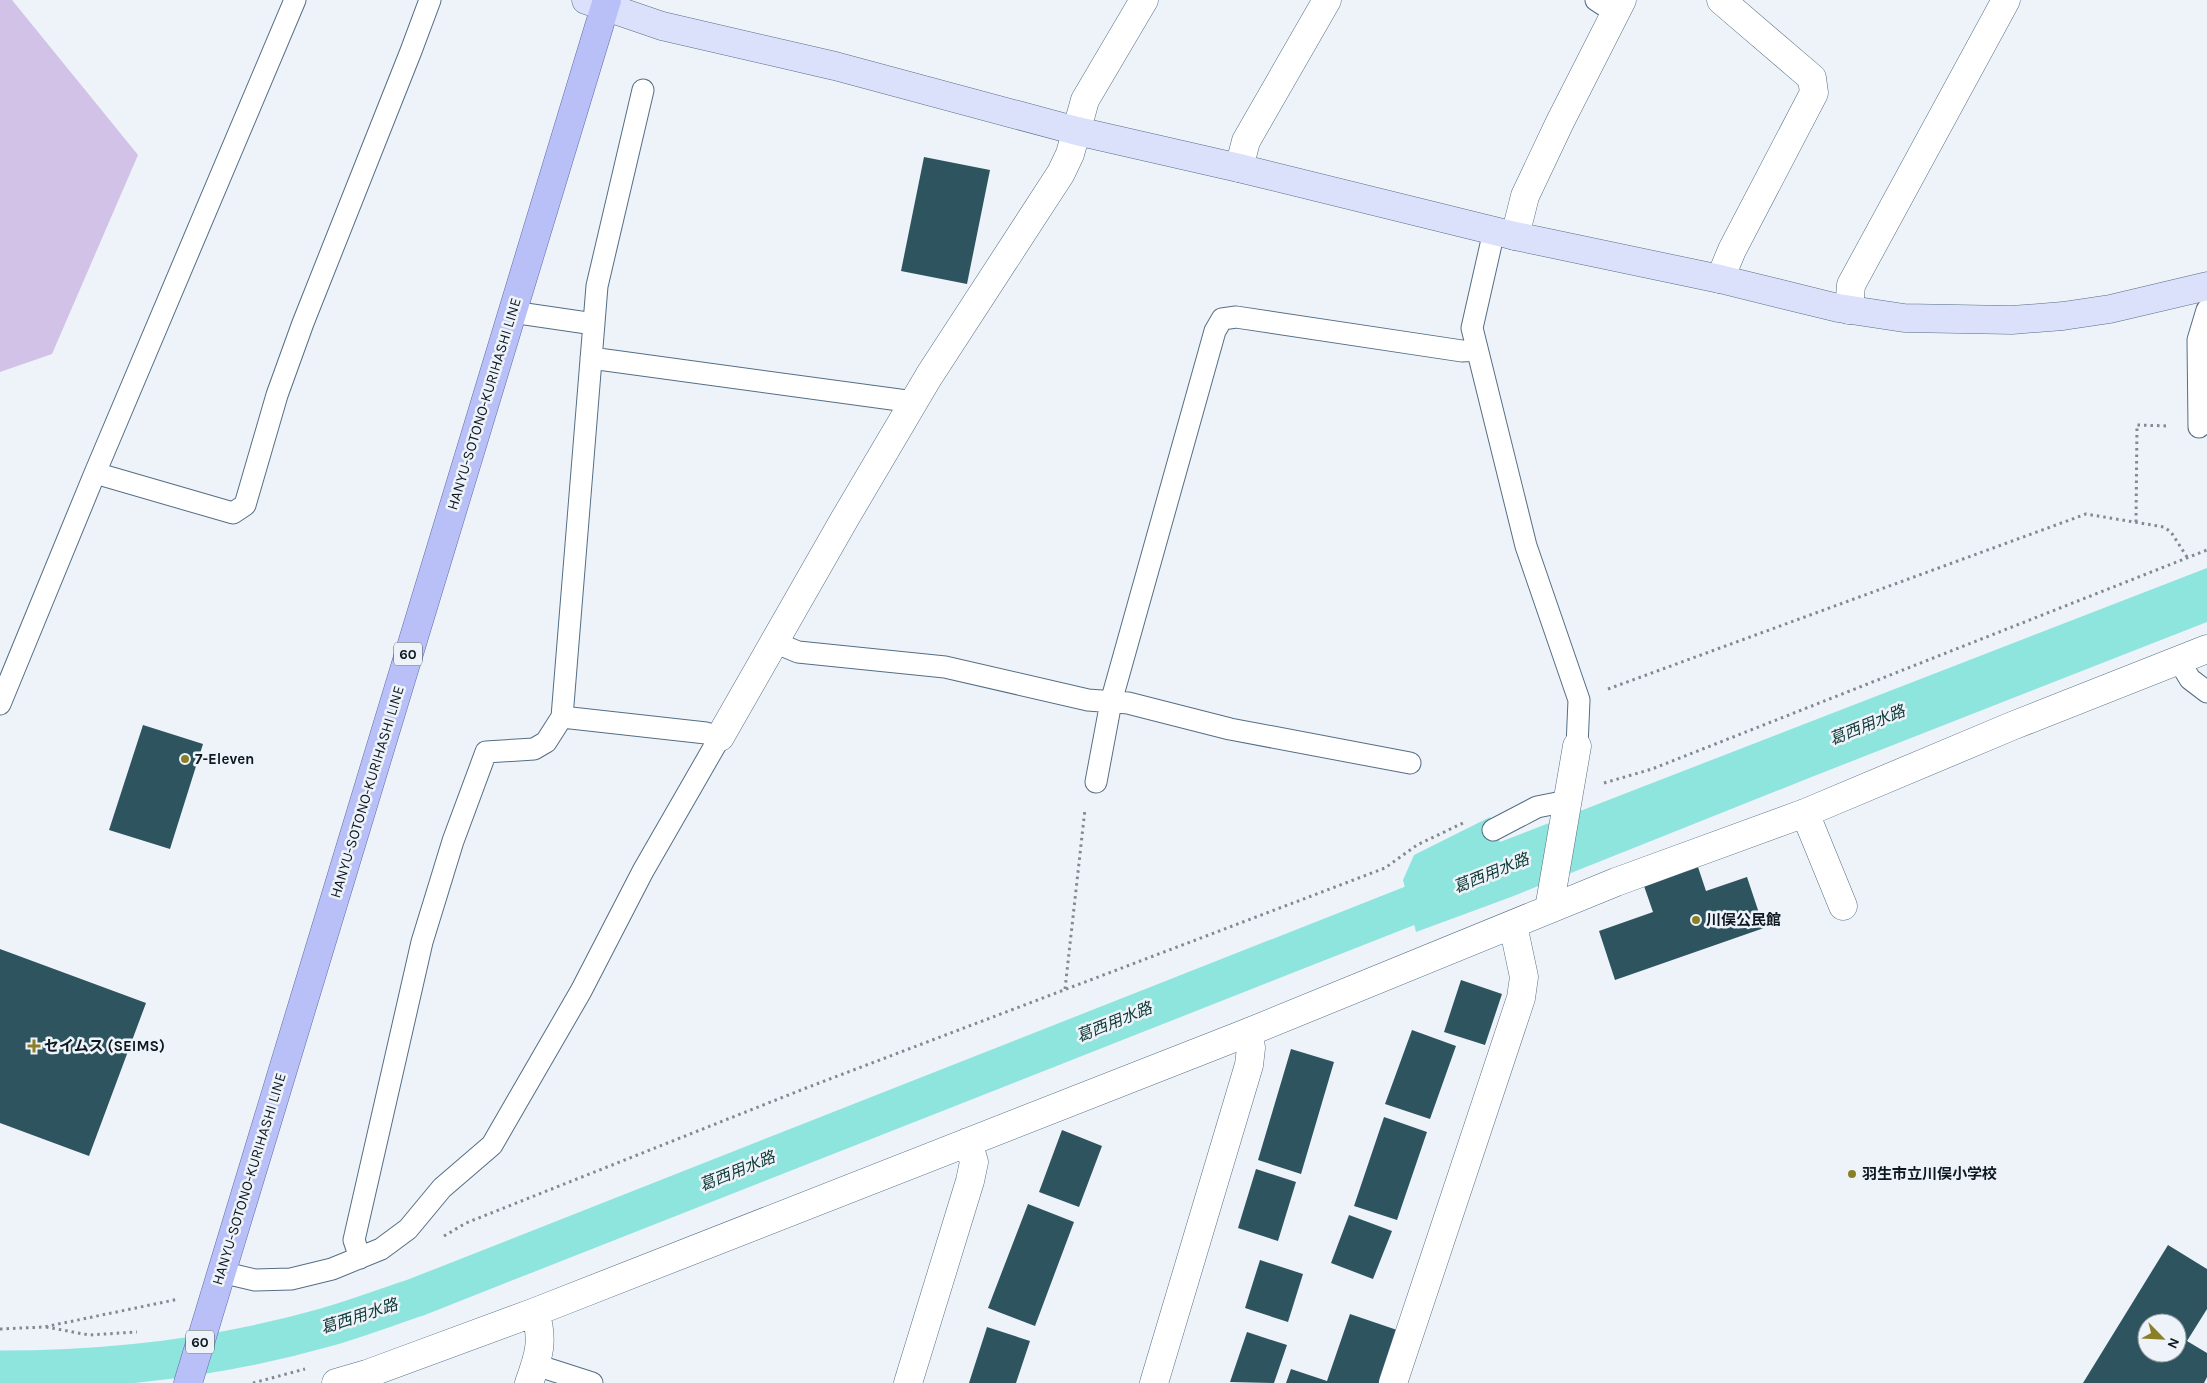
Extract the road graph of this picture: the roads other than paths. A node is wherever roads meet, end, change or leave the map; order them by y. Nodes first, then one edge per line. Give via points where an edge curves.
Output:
1 (295, 0) edge
2 (430, 0) edge
3 (1144, 0) edge
4 (1327, 0) edge
5 (1721, 0) edge
6 (2006, 0) edge
7 (599, 2) edge
8 (1611, 4) edge
9 (643, 90) dead end
10 (1077, 131) junction
11 (1239, 168) junction
12 (1504, 233) junction
13 (1720, 278) junction
14 (2207, 286) edge
15 (1849, 310) junction
16 (2207, 310) edge
17 (512, 312) junction
18 (594, 324) junction
19 (1477, 350) junction
20 (591, 358) junction
21 (914, 402) junction
22 (2199, 427) road end
23 (95, 473) junction
24 (774, 642) junction
25 (2207, 650) edge
26 (2179, 661) junction
27 (2207, 692) edge
28 (1111, 702) junction
29 (0, 704) edge
30 (562, 717) junction
31 (720, 737) junction
32 (1577, 746) joint
33 (1410, 763) dead end
34 (1096, 782) road end
35 (1567, 803) junction
36 (1805, 813) junction
37 (1493, 830) dead end
38 (1843, 906) dead end
39 (1549, 909) junction
40 (1513, 925) junction
41 (1249, 1032) junction
42 (968, 1142) junction
43 (360, 1258) junction
44 (220, 1272) junction
45 (535, 1312) junction
46 (532, 1374) edge
47 (188, 1383) edge
48 (336, 1383) edge
49 (592, 1383) edge
50 (908, 1383) edge
51 (1154, 1383) edge
52 (1393, 1383) edge

1 - 23 lane
2 - 23 lane via 303,323 277,395 245,505 233,513
3 - 10 street via 1085,100
4 - 11 street via 1246,141
5 - 13 street via 1812,78 1814,93
6 - 15 street via 1852,285
7 - 10 street via 662,26 835,66
7 - 17 main road, HANYU-SOTONO-KURIHASHI LINE / 60
8 - 12 street via 1526,196
9 - 18 lane via 597,286
10 - 11 street
10 - 21 street via 1061,174
11 - 12 street
12 - 13 street
12 - 19 lane via 1472,328
13 - 15 street
14 - 15 street via 2110,308 2012,320 1904,318
16 - 22 lane via 2198,340
17 - 18 lane
17 - 44 main road, HANYU-SOTONO-KURIHASHI LINE / 60
18 - 20 lane
19 - 28 lane via 1462,351 1236,317 1222,319 1215,331
19 - 32 lane via 1526,546 1580,700
20 - 21 lane
20 - 30 lane
21 - 24 street
23 - 29 lane
24 - 28 lane via 798,652 944,667 1088,700
24 - 31 street
25 - 26 street
26 - 27 lane via 2190,679
26 - 36 street via 2012,726
28 - 33 lane via 1128,703 1230,729
28 - 34 lane
30 - 31 lane
30 - 43 lane via 546,742 534,749 486,752 452,841 422,942 354,1240
31 - 43 lane via 643,871 581,991 492,1145 442,1188 408,1229
32 - 35 street
35 - 37 lane via 1537,807
35 - 39 street
36 - 38 street
36 - 39 street
39 - 40 street
40 - 41 street
40 - 52 street via 1524,977 1521,998
41 - 42 street
41 - 51 street via 1249,1065
42 - 45 street
42 - 50 street via 974,1162 970,1181
43 - 44 lane via 332,1269 282,1280 255,1280
44 - 47 main road, HANYU-SOTONO-KURIHASHI LINE / 60
45 - 46 street via 540,1345
45 - 48 street
46 - 49 lane

